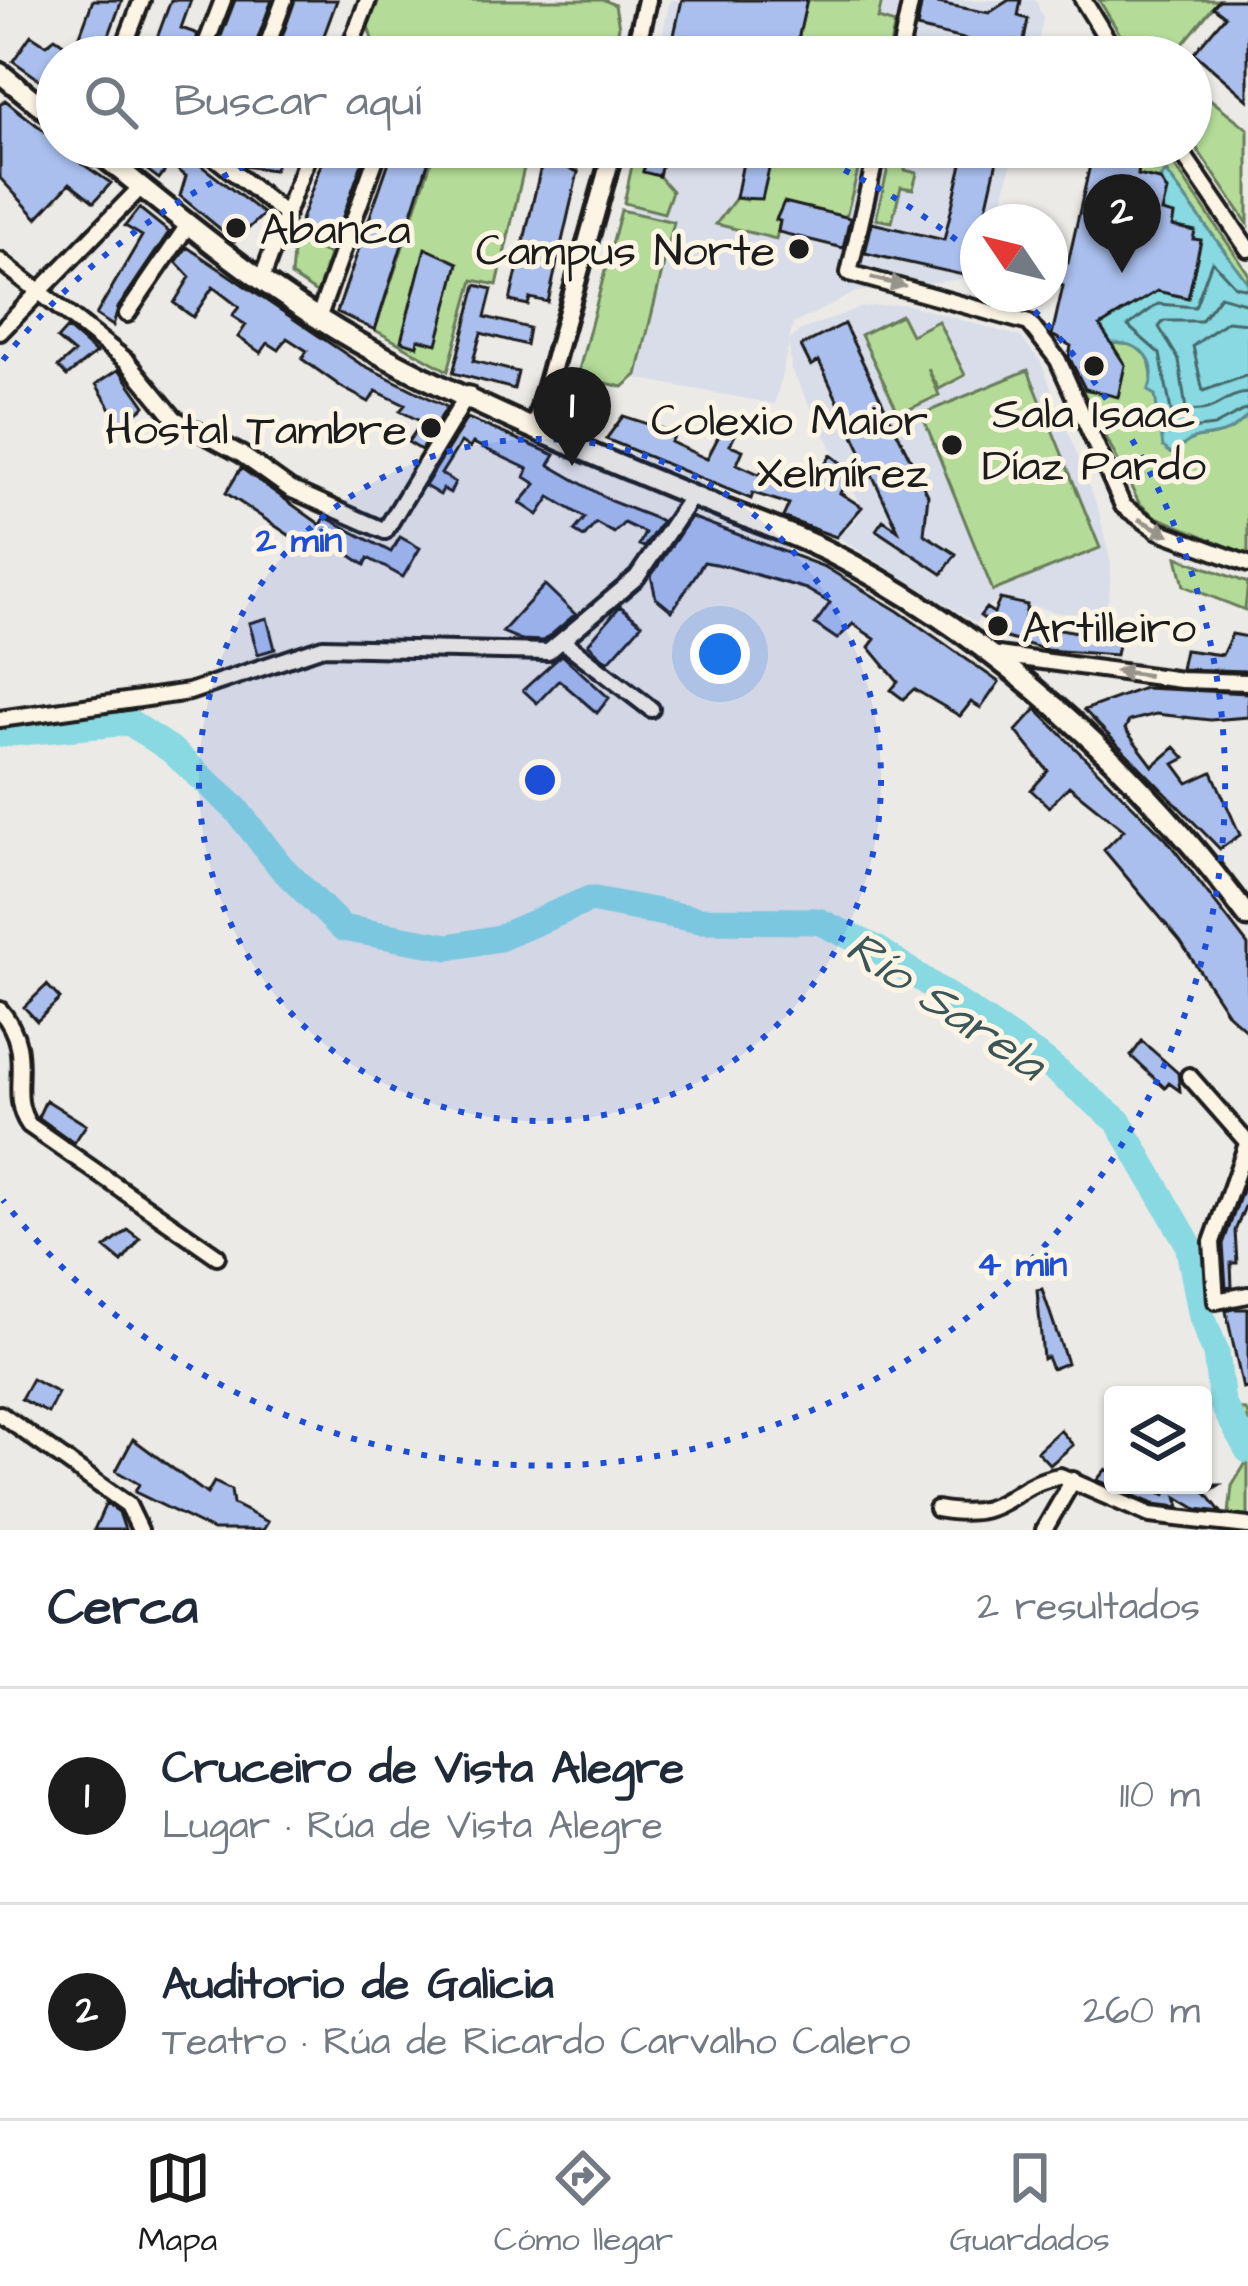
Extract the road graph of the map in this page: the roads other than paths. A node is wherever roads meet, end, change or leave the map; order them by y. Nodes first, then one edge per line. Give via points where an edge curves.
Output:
1 (142, 0) edge
2 (223, 0) edge
3 (284, 0) edge
4 (368, 0) edge
5 (647, 0) edge
6 (911, 0) edge
7 (1083, 0) edge
8 (128, 36) edge
9 (209, 36) edge
10 (271, 36) edge
11 (354, 36) edge
12 (639, 36) edge
13 (903, 36) edge
14 (1105, 36) edge
15 (0, 73) edge
16 (36, 102) edge
17 (118, 168) edge
18 (225, 168) edge
19 (303, 168) edge
20 (372, 168) edge
21 (608, 168) edge
22 (873, 168) edge
23 (1192, 168) edge
24 (141, 187) junction
25 (285, 214) junction
26 (188, 225) junction
27 (1248, 249) edge
28 (0, 261) edge
29 (261, 281) junction
30 (38, 294) junction
31 (128, 314) dead end
32 (318, 319) junction
33 (0, 332) edge
34 (468, 394) junction
35 (536, 425) junction
36 (692, 496) junction
37 (385, 531) junction
38 (401, 534) dead end
39 (1248, 565) edge
40 (564, 642) junction
41 (989, 654) junction
42 (1248, 682) edge
43 (651, 709) dead end
44 (0, 719) edge
45 (1248, 916) edge
46 (0, 1010) edge
47 (1189, 1076) dead end
48 (1247, 1141) edge
49 (217, 1256) dead end
50 (1248, 1295) edge
51 (0, 1414) edge
52 (1073, 1480) junction
53 (938, 1509) dead end
54 (1248, 1526) edge
55 (141, 1530) edge
56 (1044, 1530) edge

1 - 8 street
2 - 9 street
3 - 10 street
4 - 11 street
5 - 12 street
6 - 13 street
7 - 14 street
15 - 16 main road
17 - 24 main road
18 - 25 street
19 - 25 street
20 - 32 street
21 - 35 street
22 -> 39 street via 849,272 1029,323 1058,360 1123,506 1159,531
23 - 27 street
24 - 26 main road
24 - 30 street
25 - 29 street
26 - 29 main road
26 - 31 street
28 - 30 street
29 - 32 main road
30 - 33 street
30 - 37 street via 127,362 175,419 290,489
32 - 34 main road
34 - 35 main road
34 - 37 street
35 - 36 main road
36 - 40 street via 637,578
36 - 41 main road via 824,550
37 - 38 street
40 - 43 street
40 - 44 street via 534,654 323,646 189,692
42 -> 41 street
41 - 45 main road via 1180,830
46 - 49 street via 20,1043 21,1110 29,1125
47 - 48 street
48 - 50 street via 1212,1242 1216,1301
51 - 55 street via 128,1505
52 - 53 street via 1051,1478 973,1516
52 - 54 street via 1150,1515
52 - 56 street

